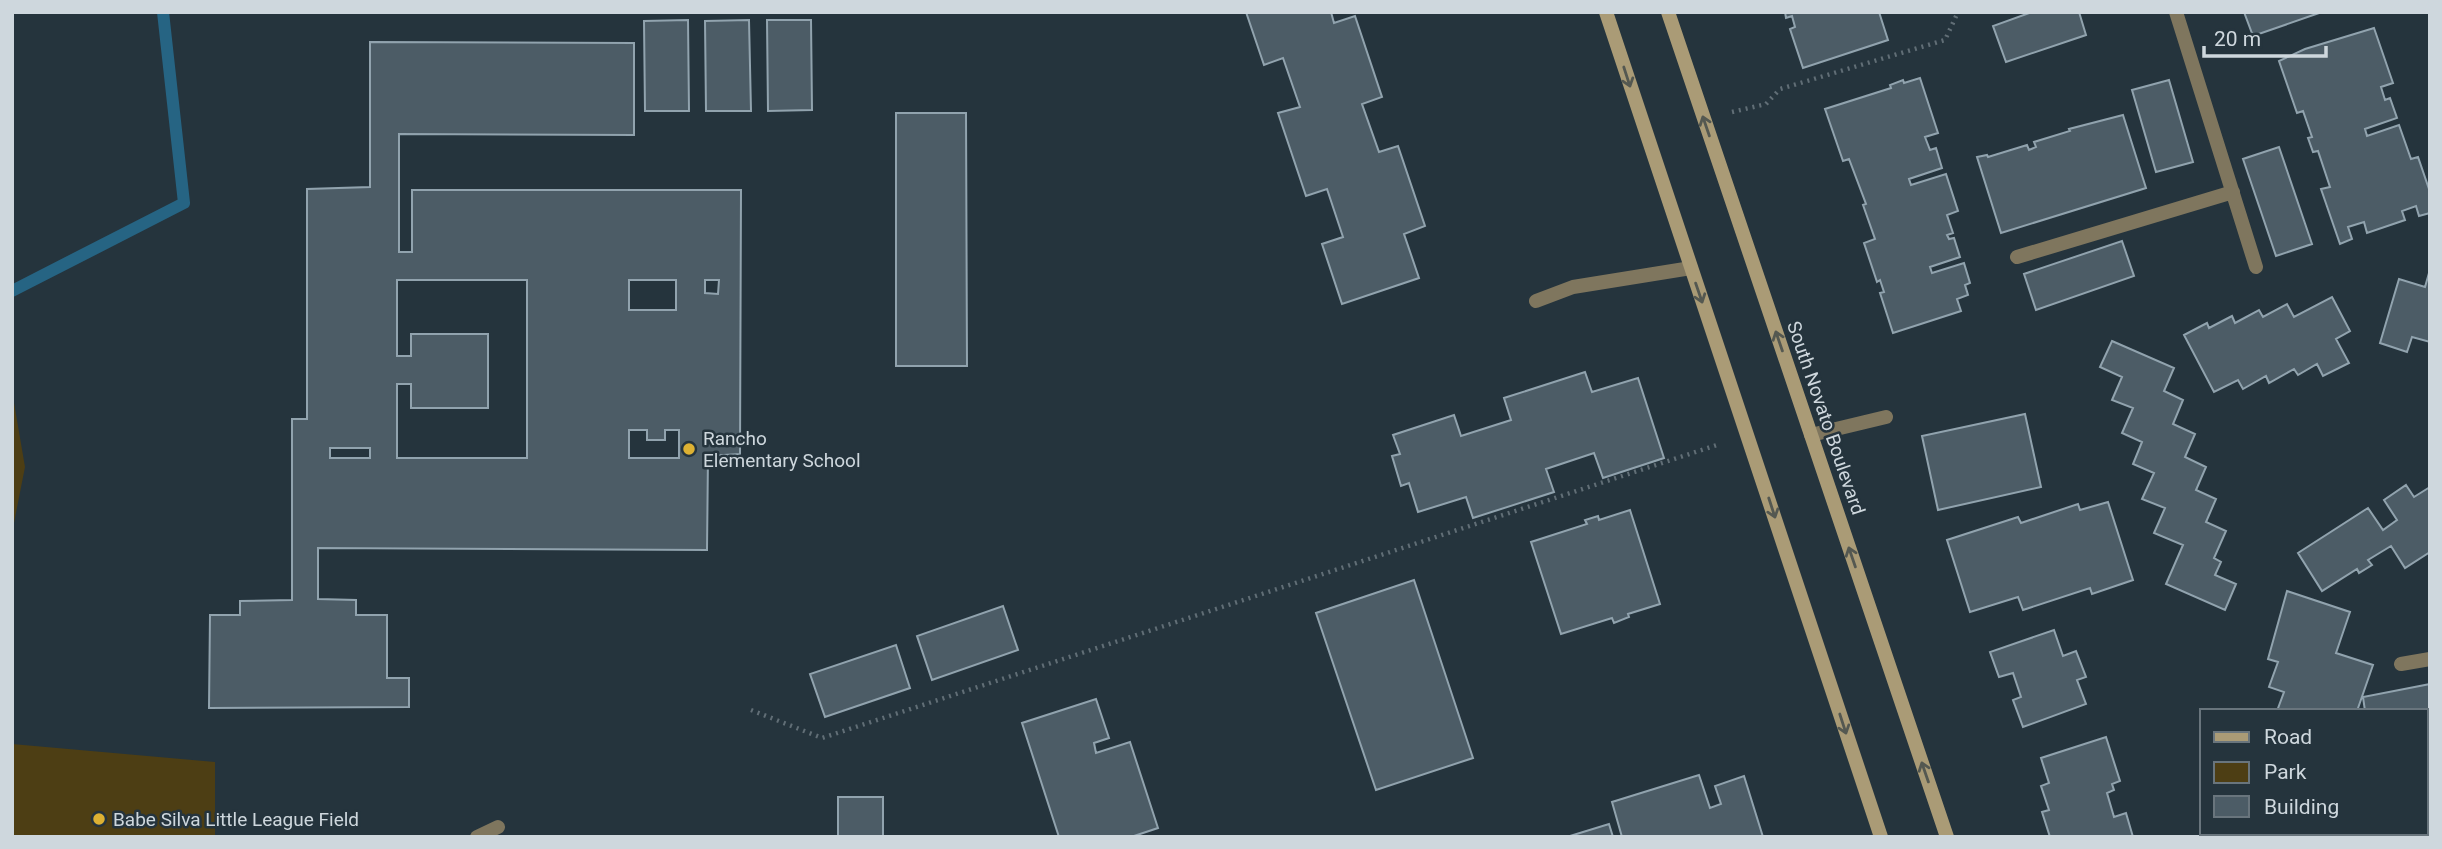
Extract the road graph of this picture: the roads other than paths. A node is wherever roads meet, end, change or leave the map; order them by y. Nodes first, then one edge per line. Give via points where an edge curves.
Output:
1 (1606, 12) edge
2 (1668, 12) edge
3 (2176, 12) edge
4 (2233, 192) junction
5 (2017, 257) dead end
6 (2256, 267) dead end
7 (1691, 268) junction
8 (1536, 301) dead end
9 (1886, 417) dead end
10 (1811, 435) junction
11 (2430, 659) edge
12 (2402, 664) dead end
13 (498, 827) dead end
14 (477, 837) edge
15 (1881, 837) edge
16 (1947, 837) edge

1 -> 7 main road
10 -> 2 main road, South Novato Boulevard
3 - 4 street
4 - 5 street
4 - 6 street
7 - 8 street via 1573,287
7 -> 15 main road
9 - 10 street
16 -> 10 main road, South Novato Boulevard
11 - 12 street
13 - 14 street

